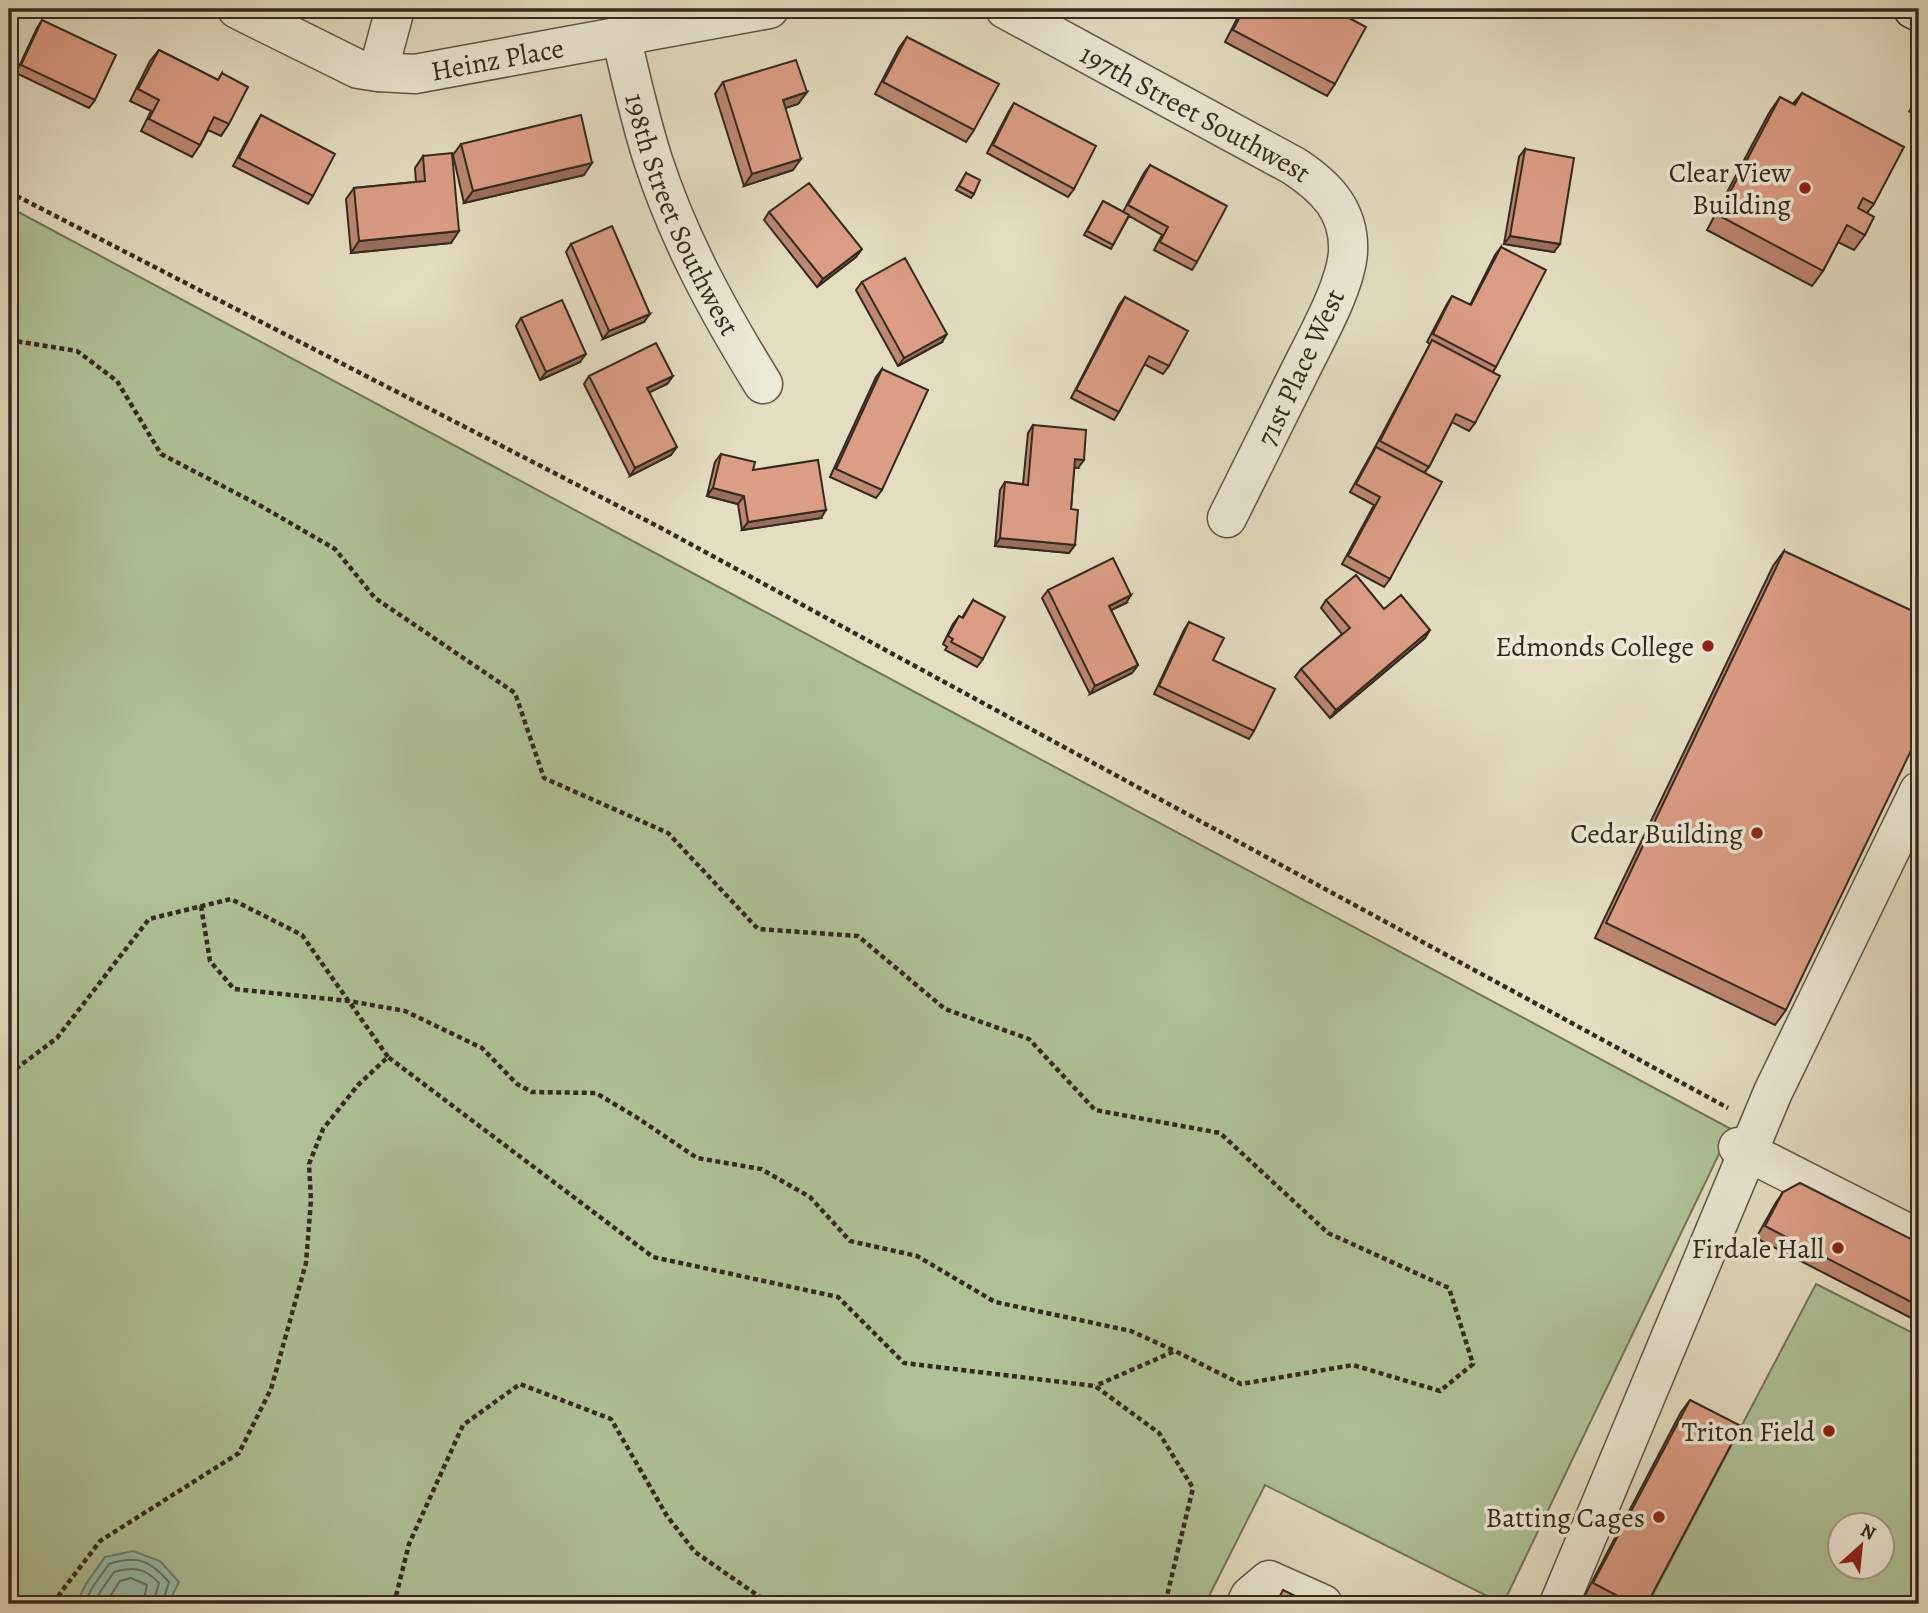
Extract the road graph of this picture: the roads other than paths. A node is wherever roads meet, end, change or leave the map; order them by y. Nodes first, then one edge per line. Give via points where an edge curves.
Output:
1 (237, 9) edge
2 (395, 9) edge
3 (769, 9) edge
4 (1006, 9) edge
5 (1913, 9) edge
6 (1919, 12) edge
7 (621, 36) junction
8 (378, 72) junction
9 (1339, 210) joint
10 (763, 384) dead end
11 (1227, 518) dead end
12 (1919, 792) edge
13 (1743, 1150) junction
14 (1919, 1240) edge
15 (1246, 1604) edge
16 (1323, 1604) edge
17 (1559, 1604) edge

1 - 8 street, Heinz Place via 358,69
2 - 8 street
3 - 7 street, Heinz Place
4 - 9 street, 197th Street Southwest via 1294,166 1320,185
5 - 6 main road
7 - 8 street, Heinz Place via 415,74
7 - 10 street, 198th Street Southwest via 653,160 675,218 730,331
9 - 11 street, 71st Place West via 1348,251 1343,274 1328,315
12 - 13 street
13 - 14 street
13 - 17 street
15 - 16 street via 1269,1580

